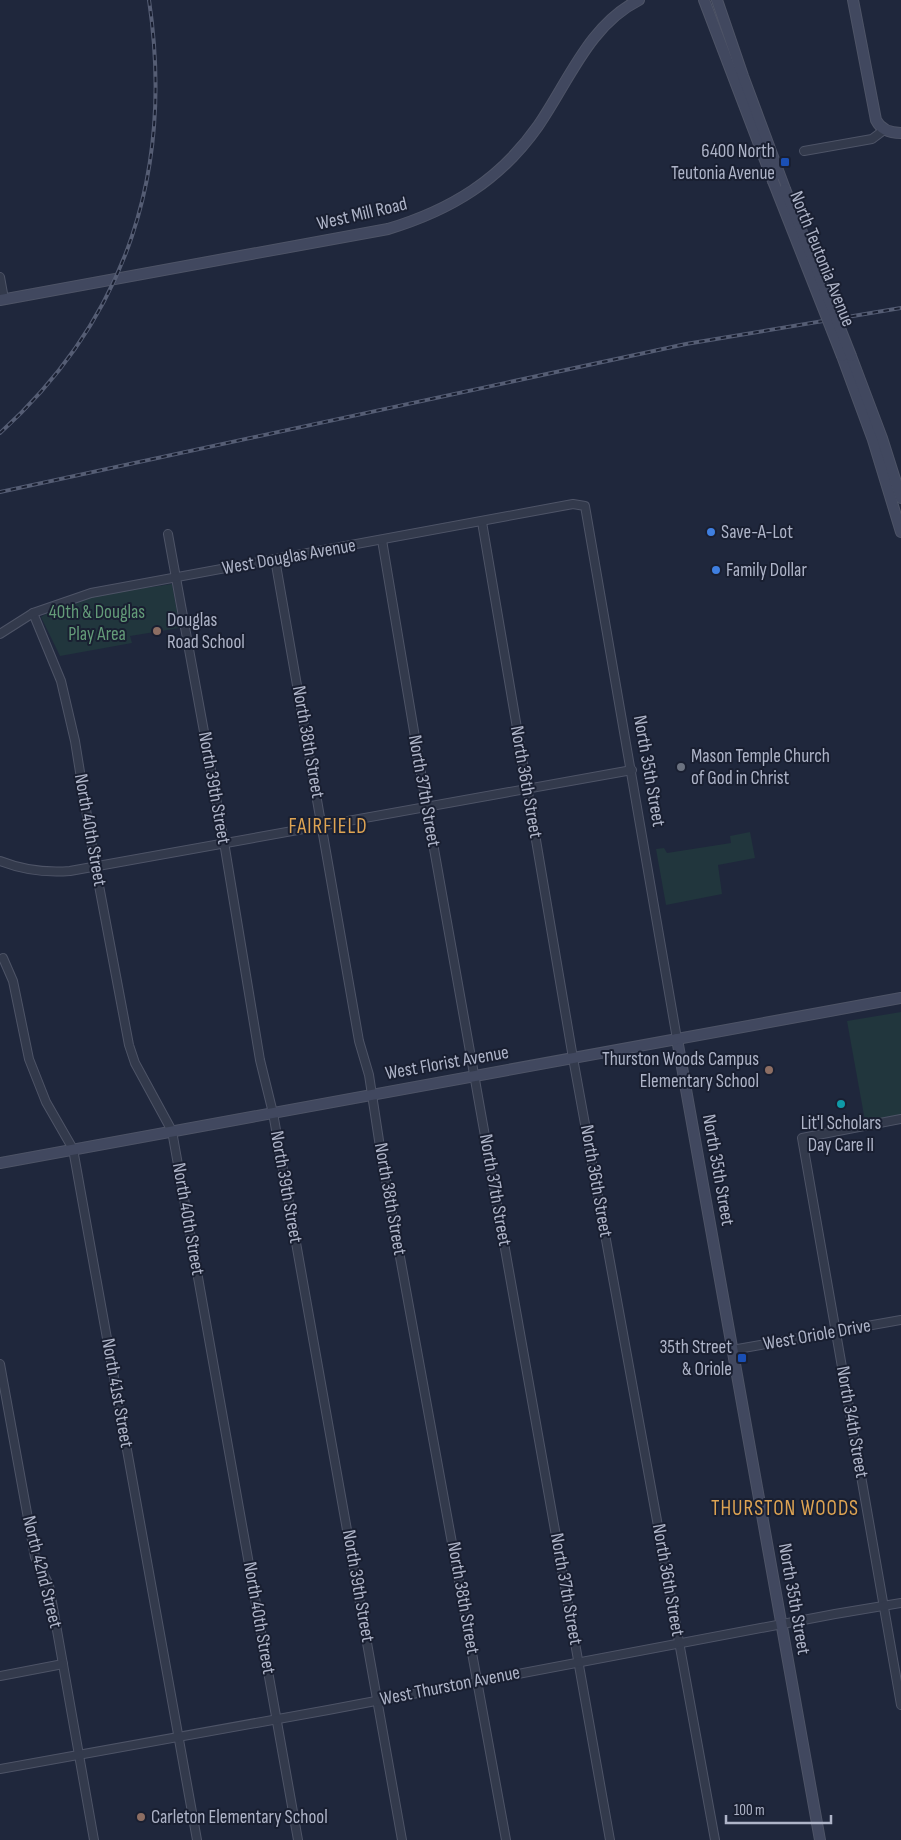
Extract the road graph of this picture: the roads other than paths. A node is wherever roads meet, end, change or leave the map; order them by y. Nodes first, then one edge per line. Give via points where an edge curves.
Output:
1 (639, 0) edge
2 (704, 0) edge
3 (718, 0) edge
4 (853, 0) edge
5 (884, 130) junction
6 (901, 133) edge
7 (804, 151) dead end
8 (0, 276) edge
9 (2, 299) edge
10 (846, 356) junction
11 (901, 498) edge
12 (585, 506) joint
13 (482, 522) junction
14 (901, 532) edge
15 (168, 534) dead end
16 (382, 540) junction
17 (275, 559) junction
18 (177, 577) junction
19 (33, 613) junction
20 (0, 634) edge
21 (632, 770) junction
22 (526, 788) junction
23 (427, 807) junction
24 (323, 825) junction
25 (224, 844) junction
26 (0, 861) edge
27 (95, 867) junction
28 (3, 958) dead end
29 (901, 998) edge
30 (678, 1039) junction
31 (574, 1058) junction
32 (475, 1076) junction
33 (372, 1095) junction
34 (273, 1113) junction
35 (901, 1119) edge
36 (172, 1131) junction
37 (73, 1150) junction
38 (0, 1163) edge
39 (901, 1320) edge
40 (836, 1332) junction
41 (732, 1350) junction
42 (0, 1364) edge
43 (901, 1604) edge
44 (883, 1606) junction
45 (781, 1624) junction
46 (680, 1644) junction
47 (579, 1662) junction
48 (63, 1664) junction
49 (0, 1676) edge
50 (478, 1680) junction
51 (378, 1700) junction
52 (901, 1705) edge
53 (277, 1719) junction
54 (178, 1737) junction
55 (78, 1755) junction
56 (0, 1769) edge
57 (94, 1840) edge
58 (197, 1840) edge
59 (298, 1840) edge
60 (402, 1840) edge
61 (506, 1840) edge
62 (610, 1840) edge
63 (714, 1840) edge
64 (820, 1840) edge

1 - 9 main road, West Mill Road via 620,12 595,36 539,124 512,158 449,206 388,229
2 - 10 main road, North Teutonia Avenue, bridge via 772,181
3 - 10 main road, North Teutonia Avenue, bridge
4 - 5 main road via 874,114
5 - 6 main road
5 - 7 street via 872,139
8 - 9 street
10 - 11 main road, North Teutonia Avenue via 882,438
10 - 14 main road, North Teutonia Avenue
12 - 13 street, West Douglas Avenue via 573,504
12 - 21 street, North 35th Street
13 - 16 street, West Douglas Avenue
13 - 22 street, North 36th Street
15 - 18 street, North 39th Street
16 - 17 street, West Douglas Avenue
16 - 23 street, North 37th Street
17 - 18 street, West Douglas Avenue
17 - 24 street, North 38th Street
18 - 19 street, West Douglas Avenue via 91,592
18 - 25 street, North 39th Street
19 - 20 street, West Douglas Avenue
19 - 27 street, North 40th Street via 61,681 75,742
21 - 22 street
21 - 30 street, North 35th Street
22 - 23 street
22 - 31 street, North 36th Street
23 - 24 street
23 - 32 street, North 37th Street
24 - 25 street
24 - 33 street, North 38th Street via 359,1041
25 - 27 street
25 - 34 street, North 39th Street via 260,1060
26 - 27 street via 27,870 51,872
27 - 36 street, North 40th Street via 135,1064
28 - 37 street, North 41st Street via 13,981 29,1059 46,1102
29 - 30 main road, West Florist Avenue
30 - 31 main road, West Florist Avenue
30 - 41 main road, North 35th Street
31 - 32 main road, West Florist Avenue
31 - 46 street, North 36th Street
32 - 33 main road, West Florist Avenue
32 - 47 street, North 37th Street
33 - 34 main road, West Florist Avenue
33 - 50 street, North 38th Street
34 - 36 main road, West Florist Avenue
34 - 51 street, North 39th Street
35 - 40 street, North 34th Street via 802,1138
36 - 37 main road, West Florist Avenue
36 - 53 street, North 40th Street
37 - 38 main road, West Florist Avenue
37 - 54 street, North 41st Street
39 - 40 street, West Oriole Drive
40 - 41 street, West Oriole Drive
40 - 44 street, North 34th Street
41 - 45 main road, North 35th Street
42 - 48 street, North 42nd Street via 35,1557 49,1585
43 - 44 street, West Thurston Avenue
44 - 45 street, West Thurston Avenue
44 - 52 street, North 34th Street
45 - 46 street, West Thurston Avenue
45 - 64 main road, North 35th Street
46 - 47 street, West Thurston Avenue
46 - 63 street, North 36th Street
47 - 50 street, West Thurston Avenue
47 - 62 street, North 37th Street
48 - 49 street
48 - 55 street, North 42nd Street
50 - 51 street, West Thurston Avenue
50 - 61 street, North 38th Street
51 - 53 street, West Thurston Avenue
51 - 60 street, North 39th Street
53 - 54 street, West Thurston Avenue
53 - 59 street, North 40th Street
54 - 55 street, West Thurston Avenue
54 - 58 street, North 41st Street
55 - 56 street, West Thurston Avenue
55 - 57 street, North 42nd Street

